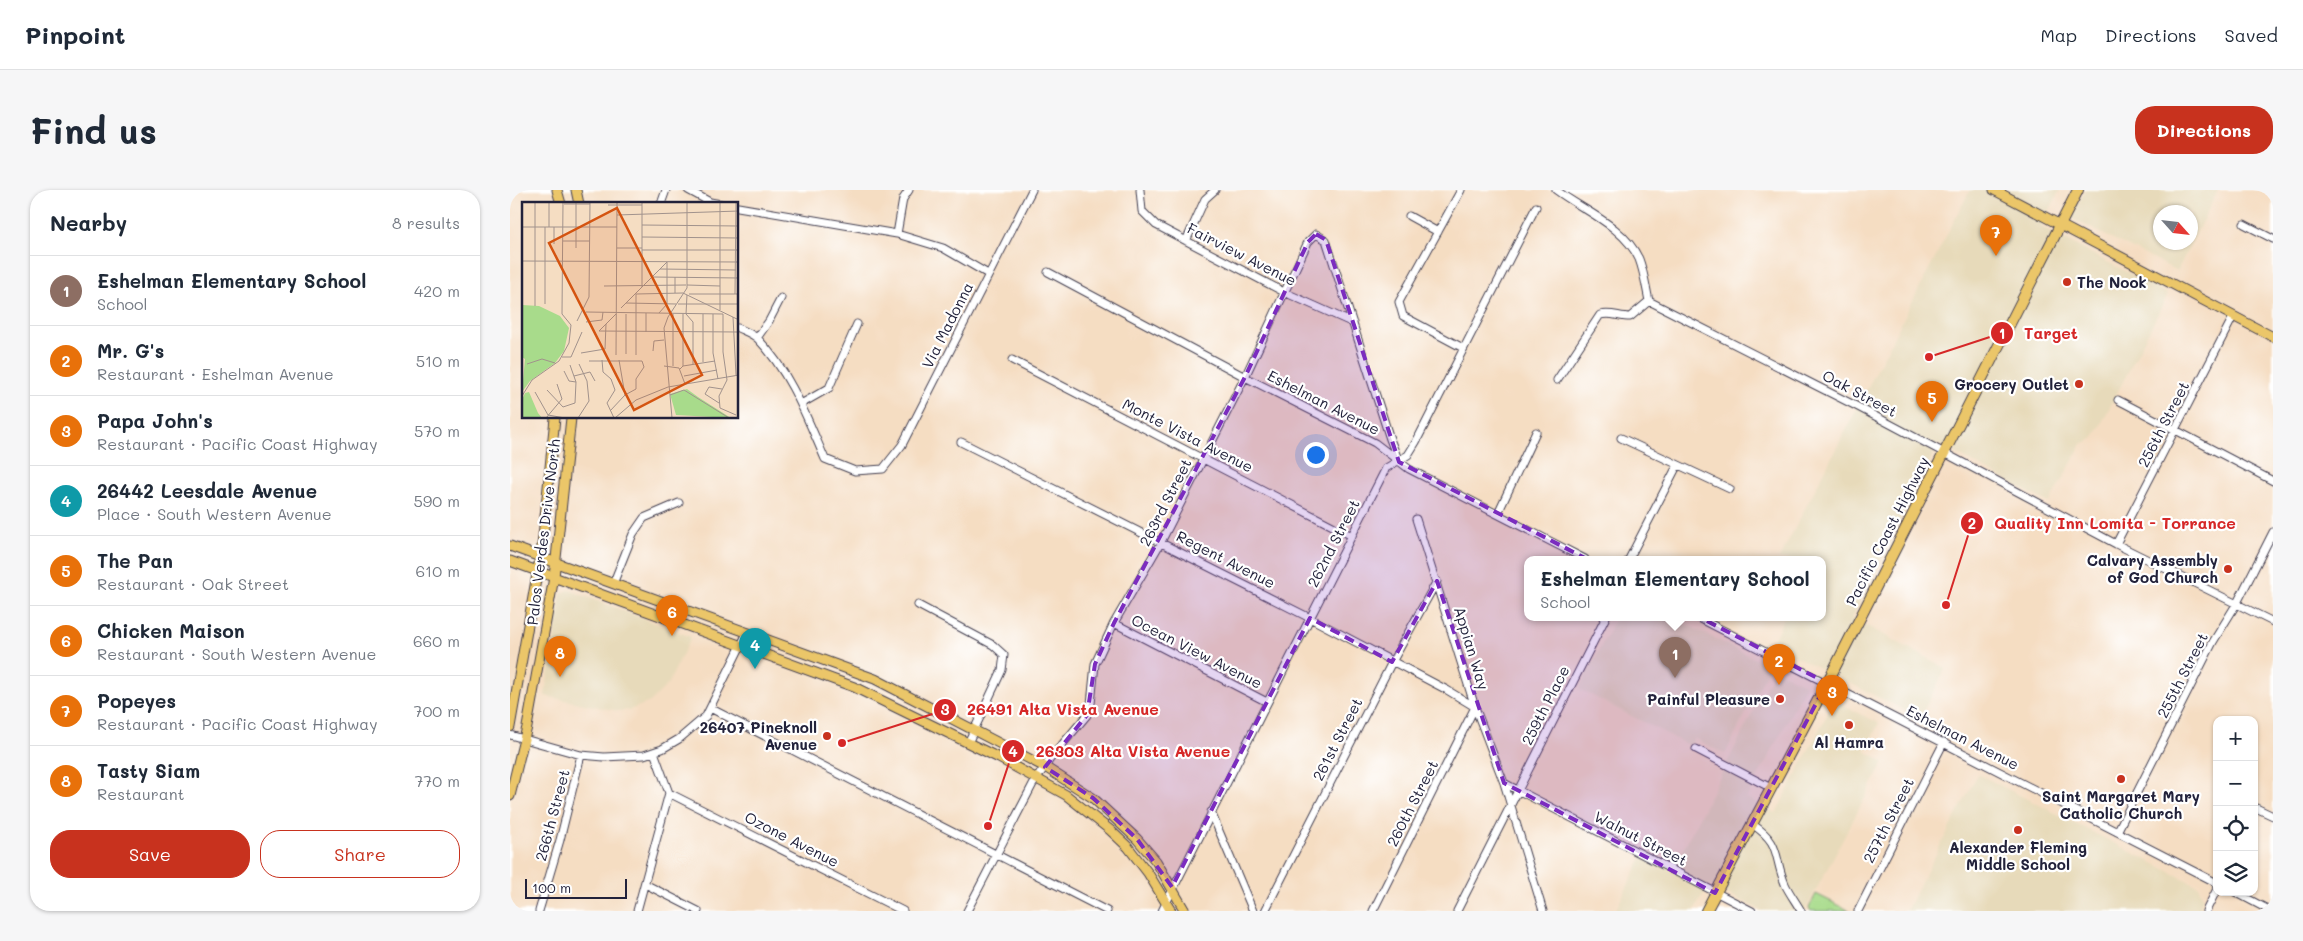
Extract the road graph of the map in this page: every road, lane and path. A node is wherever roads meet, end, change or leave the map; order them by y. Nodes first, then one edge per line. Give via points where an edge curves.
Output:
1 (666, 190) edge
2 (688, 190) edge
3 (909, 190) edge
4 (1032, 190) edge
5 (1215, 190) edge
6 (1461, 190) edge
7 (1556, 190) edge
8 (1994, 190) edge
9 (2078, 190) edge
10 (1139, 191) edge
11 (662, 202) edge
12 (710, 202) edge
13 (739, 207) edge
14 (1536, 207) dead end
15 (1409, 216) dead end
16 (2244, 224) dead end
17 (2060, 225) junction
18 (1438, 232) junction
19 (897, 234) junction
20 (2273, 238) edge
21 (1186, 241) junction
22 (1048, 272) dead end
23 (988, 274) junction
24 (1284, 292) junction
25 (780, 298) dead end
26 (1649, 300) junction
27 (2233, 317) junction
28 (1353, 323) junction
29 (857, 324) dead end
30 (739, 329) edge
31 (2273, 337) edge
32 (757, 338) junction
33 (1463, 348) junction
34 (1012, 360) dead end
35 (1245, 377) junction
36 (1557, 380) dead end
37 (2118, 400) dead end
38 (801, 404) junction
39 (555, 419) edge
40 (571, 419) edge
41 (2176, 430) junction
42 (1536, 432) dead end
43 (1622, 438) dead end
44 (961, 442) dead end
45 (1944, 453) junction
46 (1203, 458) junction
47 (1399, 462) junction
48 (1677, 466) junction
49 (2273, 481) edge
50 (1730, 489) dead end
51 (679, 503) dead end
52 (1498, 513) junction
53 (1416, 519) dead end
54 (2273, 532) edge
55 (1352, 536) junction
56 (1160, 542) junction
57 (2116, 544) junction
58 (510, 546) edge
59 (540, 556) junction
60 (1579, 556) edge
61 (1631, 556) edge
62 (510, 561) edge
63 (556, 563) junction
64 (538, 571) junction
65 (554, 577) junction
66 (1436, 581) junction
67 (613, 584) junction
68 (2237, 603) junction
69 (918, 605) dead end
70 (1310, 618) junction
71 (1604, 621) edge
72 (1705, 621) edge
73 (2273, 622) edge
74 (1114, 624) junction
75 (746, 633) junction
76 (741, 645) junction
77 (1392, 662) junction
78 (1827, 683) junction
79 (1267, 702) junction
80 (1476, 707) junction
81 (710, 708) junction
82 (510, 726) edge
83 (974, 730) junction
84 (510, 735) edge
85 (524, 739) junction
86 (1944, 742) junction
87 (968, 743) junction
88 (1696, 749) dead end
89 (654, 752) junction
90 (581, 755) junction
91 (1044, 767) junction
92 (1037, 778) junction
93 (1504, 783) junction
94 (1771, 788) junction
95 (1516, 791) junction
96 (669, 793) junction
97 (510, 796) edge
98 (1510, 806) junction
99 (2258, 809) edge
100 (1210, 812) junction
101 (2273, 816) edge
102 (1752, 824) junction
103 (2117, 832) junction
104 (996, 854) junction
105 (2213, 880) edge
106 (645, 884) junction
107 (1172, 887) junction
108 (1715, 893) junction
109 (2214, 896) edge
110 (2243, 896) edge
111 (1169, 907) edge
112 (539, 911) edge
113 (638, 911) edge
114 (698, 911) edge
115 (903, 911) edge
116 (967, 911) edge
117 (1107, 911) edge
118 (1162, 911) edge
119 (1185, 911) edge
120 (1253, 911) edge
121 (1265, 911) edge
122 (1373, 911) edge
123 (1457, 911) edge
124 (1544, 911) edge
125 (1706, 911) edge
126 (1752, 911) edge
127 (1801, 911) edge
128 (1858, 911) edge
129 (2206, 911) edge
130 (2271, 911) edge

1 - 11 street
2 - 12 street
3 - 19 street via 902,199
4 - 23 street, Via Madonna
5 - 21 street via 1205,199
6 - 18 street
7 - 26 street via 1617,230 1638,258
8 - 17 main road
9 - 17 highway, Pacific Coast Highway
10 - 21 street, Fairview Avenue via 1142,212 1156,225
13 - 19 street
14 - 33 street, 262nd Street
15 - 18 street
16 - 20 street
17 - 27 main road
17 - 45 highway, Pacific Coast Highway
18 - 33 street via 1399,302 1403,316
19 - 23 street via 943,248
21 - 24 street, Fairview Avenue
22 - 35 street, Eshelman Avenue
23 - 38 street, Via Madonna via 902,445 884,469 855,472 825,459
24 - 28 street, Fairview Avenue
24 - 28 street, 263rd Street via 1308,242 1316,234 1326,240
24 - 35 street, 263rd Street
25 - 32 street
26 - 36 street via 1630,317 1600,315
26 - 45 street, Oak Street
27 - 31 main road
27 - 41 street, 256th Street
28 - 47 street
29 - 38 street via 829,388
30 - 32 street
32 - 38 street via 781,369
33 - 47 street, 262nd Street via 1416,442
34 - 46 street, Monte Vista Avenue
35 - 46 street, 263rd Street
35 - 47 street, Eshelman Avenue via 1376,443
37 - 41 street
39 - 59 main road, Palos Verdes Drive North
40 - 63 main road, Palos Verdes Drive North
41 - 49 street
41 - 57 street, 256th Street
42 - 52 street
43 - 48 street
44 - 56 street, Regent Avenue
45 - 57 street, Oak Street
45 - 78 highway, Pacific Coast Highway
46 - 55 street, Monte Vista Avenue
46 - 56 street, 263rd Street
47 - 52 street, Eshelman Avenue
47 - 55 street, 262nd Street via 1386,468
48 - 50 street
48 - 61 street
51 - 67 street via 644,518 633,534
52 - 60 street, Eshelman Avenue
53 - 66 street, Appian Way
54 - 68 street, 255th Street
55 - 70 street, 262nd Street
56 - 70 street, Regent Avenue
56 - 74 street, 263rd Street
57 - 68 street, Oak Street
58 - 59 main road
59 - 63 main road
59 - 64 main road, Palos Verdes Drive North
62 - 64 main road
63 - 65 main road, Palos Verdes Drive North
63 - 67 main road
64 - 65 main road
64 - 82 main road, Palos Verdes Drive North
65 - 76 main road
65 - 85 main road, Palos Verdes Drive North
66 - 77 street, 261st Street
66 - 80 street, Appian Way
67 - 75 main road
68 - 73 street, Oak Street
68 - 103 street, 255th Street via 2213,642
69 - 83 street via 993,645 1004,655 1002,670
70 - 77 street, Regent Avenue
70 - 79 street, 262nd Street
71 - 95 street, 259th Place
72 - 78 street, Eshelman Avenue
74 - 79 street, Ocean View Avenue
74 - 91 street, 263rd Street via 1095,664 1087,715
75 - 76 street
75 - 83 main road via 875,679
76 - 81 street
76 - 87 main road via 869,693
77 - 80 street, Regent Avenue
77 - 121 street, 261st Street
78 - 86 street, Eshelman Avenue
78 - 94 highway, Pacific Coast Highway
79 - 100 street, 262nd Street
80 - 93 street, Appian Way
80 - 122 street, 260th Street
81 - 89 street via 706,716 679,739
81 - 104 street
83 - 87 street
83 - 91 main road
84 - 85 street
85 - 90 street
85 - 97 main road, Palos Verdes Drive North
86 - 103 street, Eshelman Avenue
86 - 128 street, 257th Street
87 - 92 main road
88 - 94 street
89 - 90 street via 620,758
89 - 96 street
90 - 112 street, 266th Street
91 - 92 street, 263rd Street
91 - 107 main road via 1094,798 1138,840
92 - 104 street, 263rd Street
92 - 111 main road via 1066,795 1128,847
93 - 95 street
93 - 98 street, Appian Way
94 - 102 highway, Pacific Coast Highway
95 - 98 street, 259th Place
95 - 108 street, Walnut Street
96 - 106 street
96 - 115 street, Ozone Avenue
98 - 123 street, 259th Place
98 - 124 street, Appian Way
99 - 101 street
100 - 107 street, 262nd Street
100 - 120 street
102 - 108 highway, Pacific Coast Highway
102 - 127 street via 1772,842 1785,884
103 - 105 street, Eshelman Avenue
104 - 116 street, 263rd Street
104 - 117 street
106 - 113 street
106 - 114 street
107 - 111 street, 262nd Street
107 - 119 main road
108 - 125 highway, Pacific Coast Highway
108 - 126 street, Walnut Street
109 - 129 street
110 - 130 street
111 - 118 street, 262nd Street

